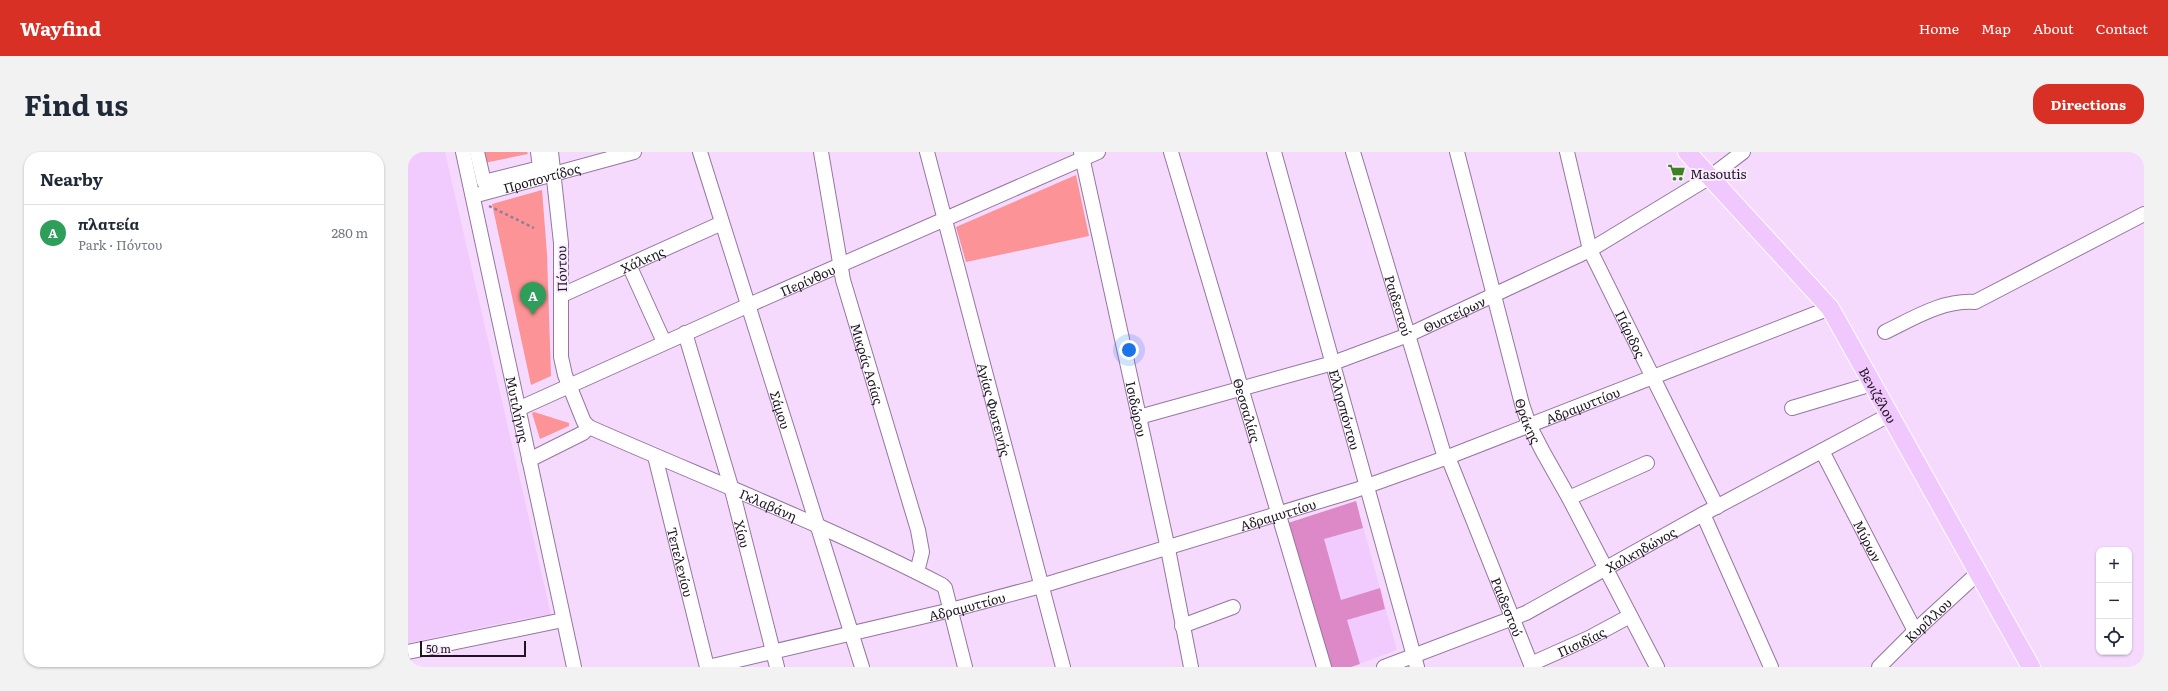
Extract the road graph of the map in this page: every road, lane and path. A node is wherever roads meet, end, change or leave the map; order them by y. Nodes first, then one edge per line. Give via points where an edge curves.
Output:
1 (463, 152) edge
2 (478, 152) edge
3 (538, 152) edge
4 (550, 152) edge
5 (634, 152) edge
6 (700, 152) edge
7 (821, 152) edge
8 (927, 152) edge
9 (1098, 152) edge
10 (1171, 152) edge
11 (1274, 152) edge
12 (1353, 152) edge
13 (1457, 152) edge
14 (1567, 152) edge
15 (1687, 152) edge
16 (1742, 152) edge
17 (1082, 155) edge
18 (554, 175) junction
19 (1710, 177) junction
20 (479, 194) junction
21 (2144, 214) edge
22 (945, 220) junction
23 (722, 223) junction
24 (534, 228) dead end
25 (1590, 250) junction
26 (629, 265) junction
27 (840, 265) junction
28 (562, 295) junction
29 (1494, 296) junction
30 (749, 304) junction
31 (1830, 308) junction
32 (1885, 332) dead end
33 (684, 333) junction
34 (1408, 335) junction
35 (664, 342) junction
36 (1333, 363) junction
37 (1653, 378) junction
38 (1872, 384) junction
39 (569, 386) junction
40 (1241, 389) junction
41 (1792, 408) dead end
42 (518, 409) junction
43 (1889, 415) junction
44 (1139, 417) junction
45 (1529, 425) junction
46 (589, 426) junction
47 (1822, 451) junction
48 (655, 456) junction
49 (1446, 457) junction
50 (529, 460) junction
51 (1646, 463) dead end
52 (1366, 486) junction
53 (732, 490) junction
54 (1569, 498) junction
55 (1717, 507) junction
56 (1278, 514) junction
57 (1703, 514) junction
58 (818, 526) junction
59 (1168, 548) junction
60 (1607, 569) junction
61 (917, 572) junction
62 (1978, 573) junction
63 (1041, 586) junction
64 (1233, 607) dead end
65 (951, 610) junction
66 (1630, 616) junction
67 (1512, 619) junction
68 (563, 620) junction
69 (1182, 626) junction
70 (1915, 631) junction
71 (852, 634) junction
72 (774, 651) junction
73 (408, 652) edge
74 (1415, 661) edge
75 (1531, 666) edge
76 (574, 667) edge
77 (707, 667) edge
78 (777, 667) edge
79 (862, 667) edge
80 (965, 667) edge
81 (1063, 667) edge
82 (1191, 667) edge
83 (1324, 667) edge
84 (1384, 667) edge
85 (1657, 667) edge
86 (1771, 667) edge
87 (1879, 667) edge
88 (2031, 667) edge

1 - 20 street, Μυτιλήνης
2 - 3 street via 484,182 540,168
4 - 18 street, Πόντου
5 - 18 street, Προποντίδος
6 - 23 street, Σάμου
7 - 27 street, Μικράς Ασίας
8 - 22 street, Αγίας Φωτεινής
9 - 17 street, Περίνθου
10 - 40 street, Θεσσαλίας
11 - 36 street, Ελλησπόντου
12 - 34 street, Ραιδεστού
13 - 29 street, Θράκης
14 - 25 street, Πάριδος
15 - 19 main road, Βενιζέλου
16 - 19 street, Θυατείρων
17 - 22 street, Περίνθου
17 - 44 street, Ισιδώρου
18 - 20 street, Προποντίδος
18 - 28 street, Πόντου via 561,243
19 - 25 street, Θυατείρων
19 - 31 main road, Βενιζέλου
20 - 24 path via 489,206
20 - 42 street, Μυτιλήνης
21 - 32 street via 1975,302 1962,301 1942,305
22 - 27 street, Περίνθου
22 - 63 street, Αγίας Φωτεινής
23 - 26 street, Χάλκης
23 - 30 street, Σάμου
25 - 29 street, Θυατείρων
25 - 37 street, Πάριδος
26 - 28 street, Χάλκης
26 - 35 street
27 - 30 street, Περίνθου
27 - 61 street, Μικράς Ασίας via 918,530 922,552
28 - 39 street, Πόντου via 561,357
29 - 34 street, Θυατείρων
29 - 45 street, Θράκης
30 - 33 street, Περίνθου
30 - 58 street, Σάμου
31 - 37 street, Αδραμυττίου
31 - 38 main road, Βενιζέλου
33 - 35 street, Περίνθου
33 - 53 street, Χίου
34 - 36 street, Θυατείρων
34 - 49 street, Ραιδεστού
35 - 39 street, Περίνθου
36 - 40 street, Θυατείρων
36 - 52 street, Ελλησπόντου
37 - 45 street, Αδραμυττίου
37 - 55 street, Πάριδος
38 - 41 street
38 - 43 main road, Βενιζέλου
39 - 42 street, Περίνθου
39 - 46 street via 584,422
40 - 44 street, Θυατείρων
40 - 56 street, Θεσσαλίας
42 - 50 street, Μυτιλήνης
43 - 47 street, Χαλκηδώνος
43 - 62 main road, Βενιζέλου
44 - 59 street, Ισιδώρου
45 - 49 street, Αδραμυττίου
45 - 54 street, Θράκης
46 - 48 street, Γκλαβάνη
46 - 50 street via 583,433
47 - 55 street, Χαλκηδώνος
47 - 70 street, Μύρων
48 - 53 street, Γκλαβάνη
48 - 77 street, Τεπελενίου
49 - 52 street, Αδραμυττίου
49 - 67 street, Ραιδεστού
50 - 68 street, Μυτιλήνης
51 - 54 street
52 - 56 street, Αδραμυττίου
52 - 74 street, Ελλησπόντου
53 - 58 street, Γκλαβάνη
53 - 72 street, Χίου
54 - 60 street, Θράκης
55 - 57 street, Χαλκηδώνος
56 - 59 street, Αδραμυττίου
56 - 83 street, Θεσσαλίας
57 - 60 street, Χαλκηδώνος
57 - 86 street
58 - 61 street, Γκλαβάνη
58 - 71 street, Σάμου
59 - 63 street, Αδραμυττίου
59 - 69 street, Ισιδώρου
60 - 66 street, Θράκης
60 - 67 street, Χαλκηδώνος
61 - 65 street, Γκλαβάνη via 945,588
62 - 70 street, Κυρίλλου
62 - 88 main road, Βενιζέλου
63 - 65 street, Αδραμυττίου
63 - 81 street, Αγίας Φωτεινής
64 - 69 street
65 - 71 street, Αδραμυττίου
65 - 80 street
66 - 75 street, Πισιδίας
66 - 85 street, Θράκης
67 - 74 street, Χαλκηδώνος
67 - 75 street, Ραιδεστού
68 - 73 street
68 - 76 street, Μυτιλήνης
69 - 82 street, Ισιδώρου
70 - 87 street, Κυρίλλου
71 - 72 street, Αδραμυττίου
71 - 79 street, Σάμου
72 - 77 street, Αδραμυττίου
72 - 78 street, Χίου
74 - 84 street, Χαλκηδώνος

